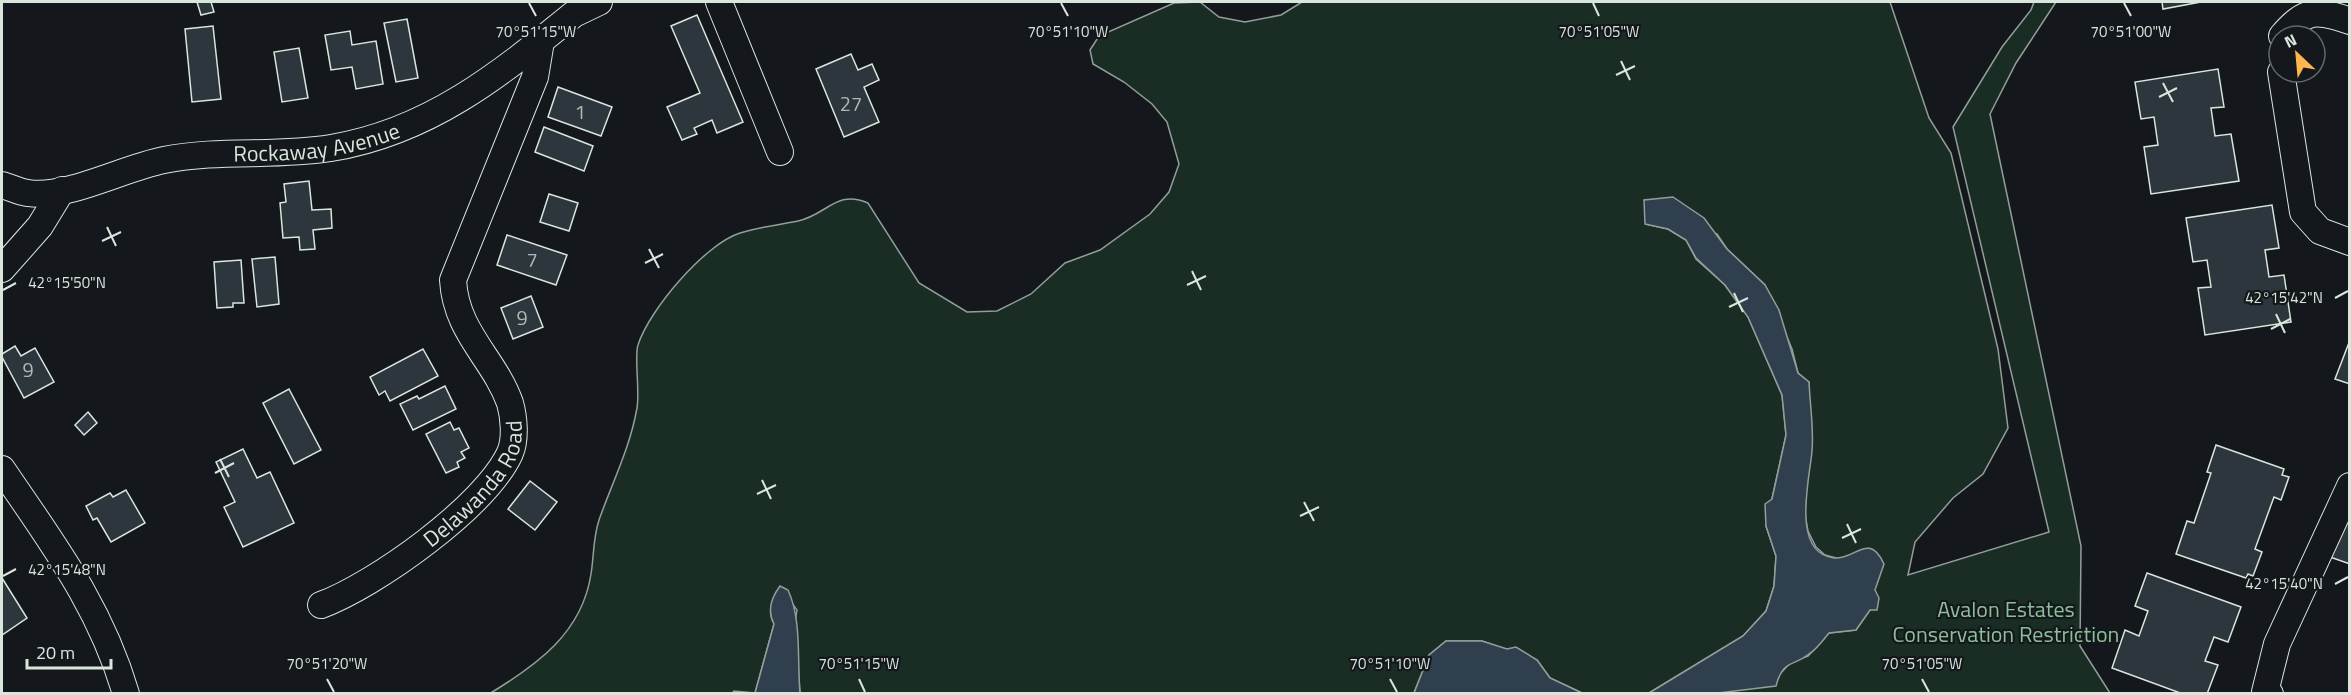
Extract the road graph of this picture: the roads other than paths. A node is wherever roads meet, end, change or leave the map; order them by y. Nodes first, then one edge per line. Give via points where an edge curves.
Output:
1 (599, 2) edge
2 (719, 2) edge
3 (2349, 21) edge
4 (2293, 24) edge
5 (541, 41) junction
6 (2283, 84) edge
7 (780, 152) dead end
8 (2, 185) edge
9 (62, 190) junction
10 (2349, 242) edge
11 (2, 269) edge
12 (2, 469) edge
13 (2349, 486) edge
14 (321, 605) dead end
15 (126, 693) edge
16 (2270, 693) edge

1 - 5 street, Rockaway Avenue via 574,14
2 - 7 street
3 - 4 street via 2326,13 2298,18
5 - 9 street, Rockaway Avenue via 442,111 402,130 329,148 166,160
5 - 14 street, Delawanda Road via 535,77 453,280 454,301 461,317 509,402 514,424 511,452 477,495 423,544 346,596
6 - 10 street via 2303,212 2320,231
8 - 9 street, Rockaway Avenue via 28,193
9 - 11 street via 40,226
12 - 15 street via 38,518 91,604
13 - 16 street via 2277,644 2265,692

